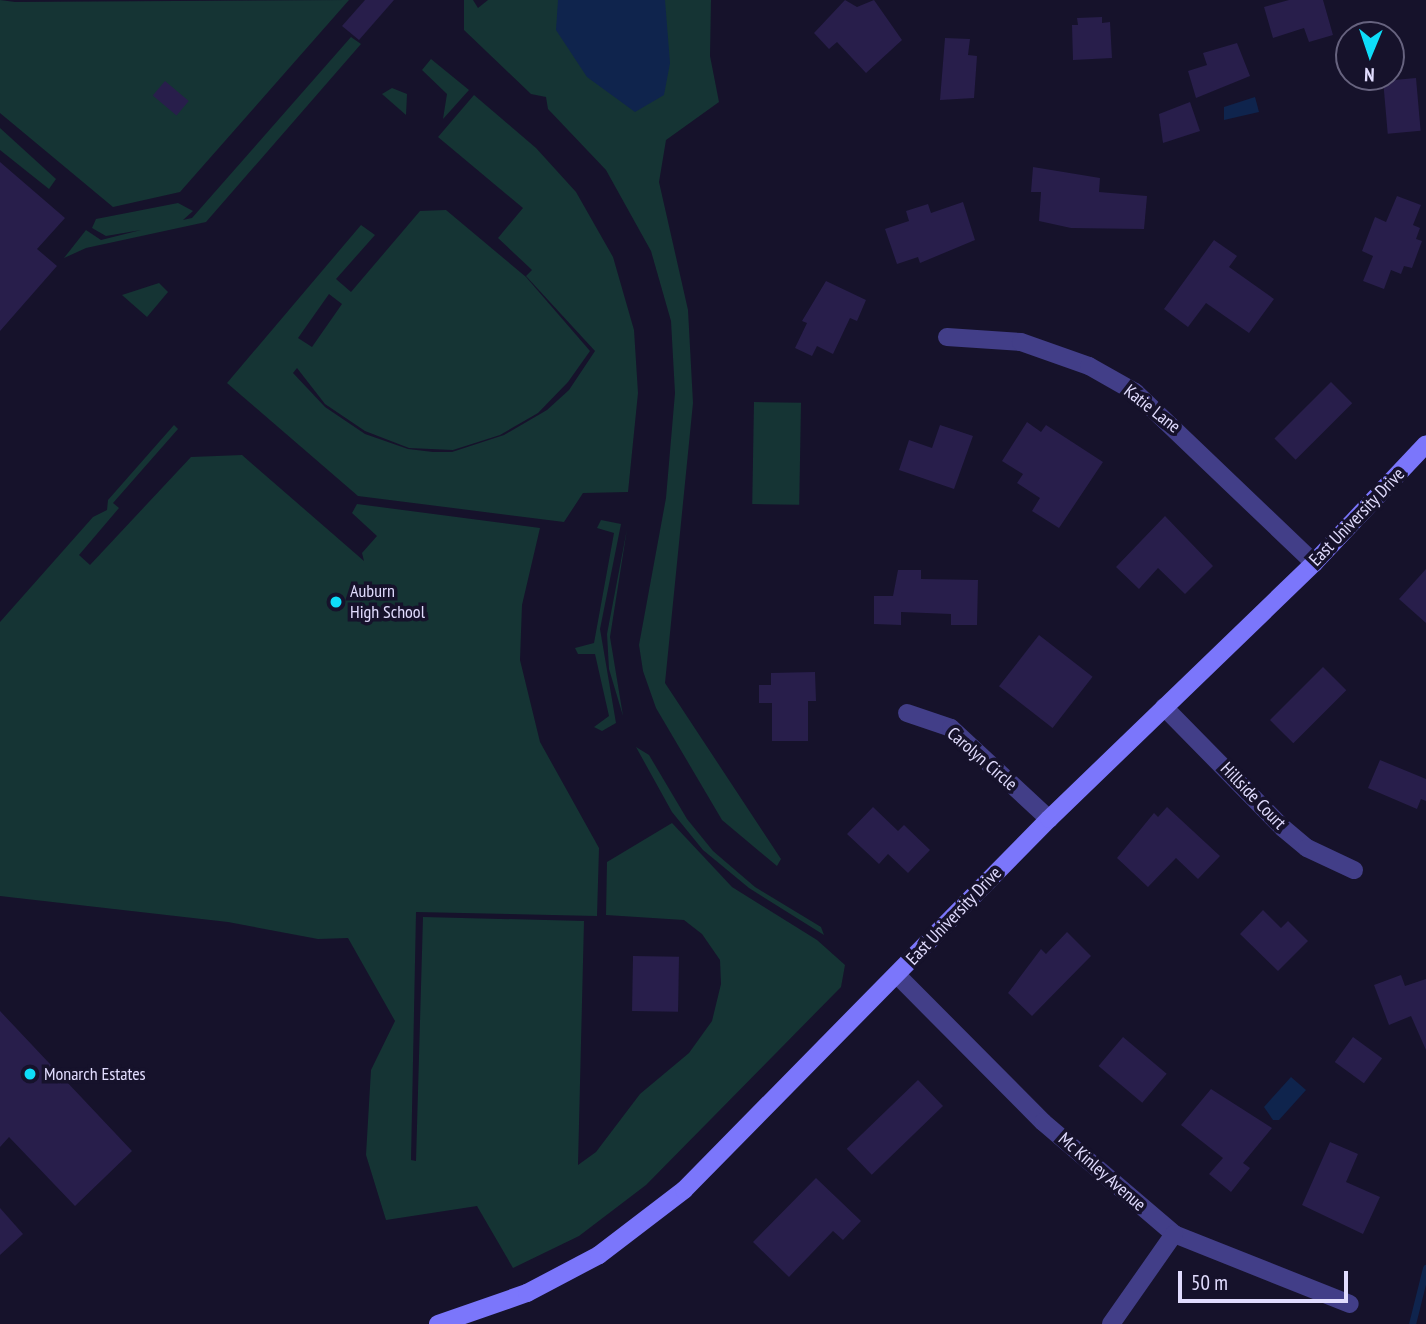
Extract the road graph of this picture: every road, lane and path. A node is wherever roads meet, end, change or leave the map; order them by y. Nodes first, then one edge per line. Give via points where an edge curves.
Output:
1 (947, 337) dead end
2 (1426, 444) edge
3 (1314, 563) junction
4 (1164, 707) junction
5 (907, 713) dead end
6 (1049, 818) junction
7 (1354, 870) dead end
8 (897, 975) junction
9 (1174, 1234) junction
10 (1350, 1304) dead end
11 (438, 1324) edge
12 (1111, 1324) edge

1 - 3 street, Katie Lane via 1021,342 1089,366 1135,393
2 - 3 main road, East University Drive
3 - 4 main road, East University Drive
4 - 6 main road, East University Drive
4 - 7 street, Hillside Court via 1283,828 1307,848
5 - 6 street, Carolyn Circle via 951,728
6 - 8 main road, East University Drive
8 - 9 street, Mc Kinley Avenue via 1043,1122
8 - 11 main road, East University Drive via 684,1190 643,1224 599,1255 527,1293
9 - 10 street, Mc Kinley Avenue
9 - 12 street

